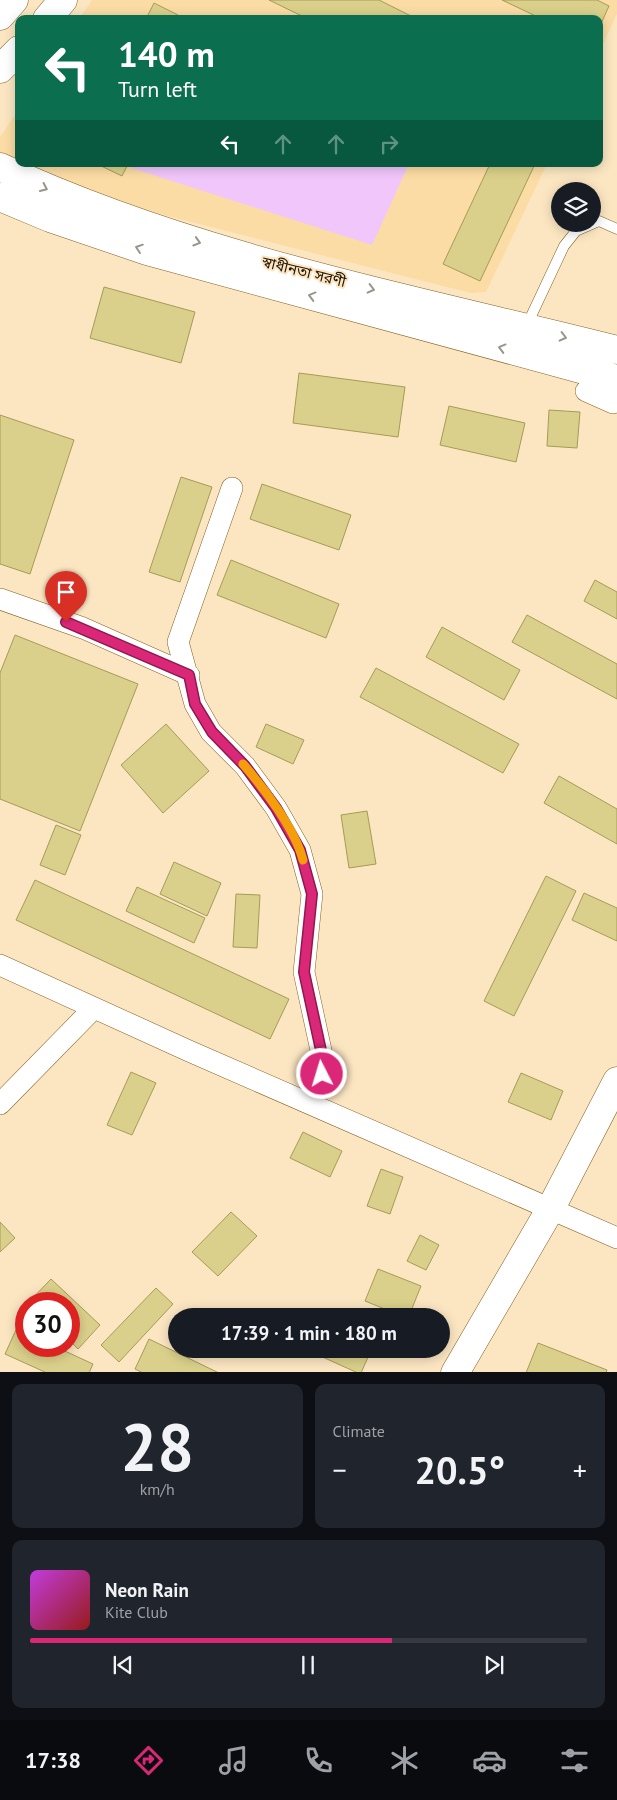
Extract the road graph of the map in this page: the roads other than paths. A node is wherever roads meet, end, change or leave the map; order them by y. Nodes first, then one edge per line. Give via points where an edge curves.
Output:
1 (14, 0) edge
2 (63, 0) edge
3 (50, 15) edge
4 (0, 16) edge
5 (15, 54) edge
6 (0, 69) edge
7 (0, 167) edge
8 (0, 196) edge
9 (617, 229) edge
10 (526, 328) junction
11 (617, 350) edge
12 (617, 379) edge
13 (617, 388) edge
14 (586, 391) dead end
15 (232, 488) dead end
16 (0, 599) edge
17 (189, 675) junction
18 (0, 965) edge
19 (94, 1008) junction
20 (617, 1081) edge
21 (0, 1104) edge
22 (308, 1104) junction
23 (551, 1208) junction
24 (617, 1238) edge
25 (455, 1372) edge

1 - 4 main road
2 - 3 main road
5 - 6 main road
7 -> 10 main road, স্বাধীনতা সরণী via 57,194 156,229 272,264
12 -> 8 main road, স্বাধীনতা সরণী via 147,251 50,218
9 - 10 lane via 599,221 576,231 564,246
10 -> 11 main road, স্বাধীনতা সরণী
13 - 14 street via 613,402
15 - 17 street via 178,642
16 - 17 street via 83,628
17 - 22 street via 195,704 212,732 245,766 276,808 300,850 312,894 304,972 322,1055 322,1074
18 - 19 street
19 - 21 street
19 - 22 street
20 - 23 main road
22 - 23 street
23 - 24 street
23 - 25 main road

